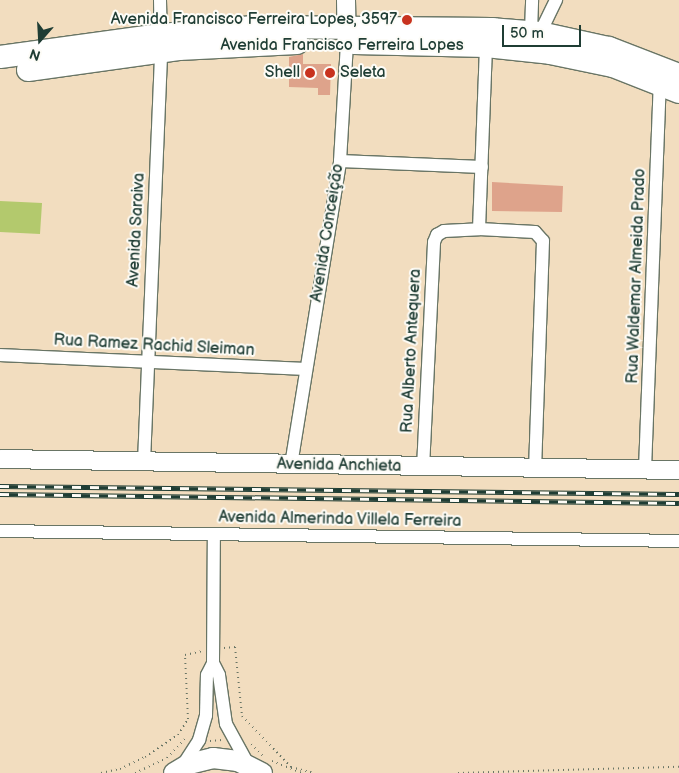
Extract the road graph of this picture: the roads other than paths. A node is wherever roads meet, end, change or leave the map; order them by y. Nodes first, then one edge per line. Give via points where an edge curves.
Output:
1 (160, 0) edge
2 (346, 0) edge
3 (532, 0) edge
4 (556, 0) edge
5 (536, 32) junction
6 (346, 35) junction
7 (161, 43) junction
8 (486, 46) junction
9 (0, 57) edge
10 (0, 72) edge
11 (673, 83) edge
12 (340, 161) junction
13 (482, 167) junction
14 (479, 230) junction
15 (0, 355) edge
16 (147, 362) junction
17 (306, 369) junction
18 (0, 459) edge
19 (144, 462) junction
20 (290, 465) junction
21 (423, 468) junction
22 (645, 469) junction
23 (535, 470) junction
24 (679, 470) edge
25 (0, 531) edge
26 (214, 535) junction
27 (679, 542) edge
28 (213, 663) junction
29 (257, 770) edge
30 (176, 772) edge

1 - 7 street, Avenida Saraiva
2 - 6 main road, Avenida Conceição
3 - 5 street
4 - 5 street
5 - 6 highway, Avenida Francisco Ferreira Lopes
5 - 8 highway via 531,41
5 - 11 highway, Avenida Francisco Ferreira Lopes via 609,48
6 - 7 highway, Avenida Francisco Ferreira Lopes via 238,44
6 - 8 highway, Avenida Francisco Ferreira Lopes
6 - 12 street, Avenida Conceição
7 - 9 highway, Avenida Francisco Ferreira Lopes
7 - 10 highway, Avenida Francisco Ferreira Lopes
7 - 16 street, Avenida Saraiva
8 - 11 highway, Avenida Francisco Ferreira Lopes via 584,59
8 - 13 street
11 - 22 street, Rua Waldemar Almeida Prado
12 - 13 street
12 - 17 street, Avenida Conceição
13 - 14 street
14 - 21 street, Rua Alberto Antequera via 449,230 437,235 433,248
14 - 23 street via 539,232 543,241
15 - 16 street, Rua Ramez Rachid Sleiman
16 - 17 street, Rua Ramez Rachid Sleiman
16 - 19 street, Avenida Saraiva
17 - 20 street, Avenida Conceição
18 - 19 main road, Avenida Anchieta
19 - 20 main road, Avenida Anchieta
20 - 21 main road, Avenida Anchieta
21 - 23 main road, Avenida Anchieta
22 - 23 main road, Avenida Anchieta
22 - 24 main road, Avenida Anchieta
25 - 26 street, Avenida Almerinda Villela Ferreira
26 - 27 street, Avenida Almerinda Villela Ferreira
26 - 28 street
28 - 29 street via 220,676 226,724
28 - 30 street via 207,674 207,710 199,740
29 - 30 main road via 213,758

